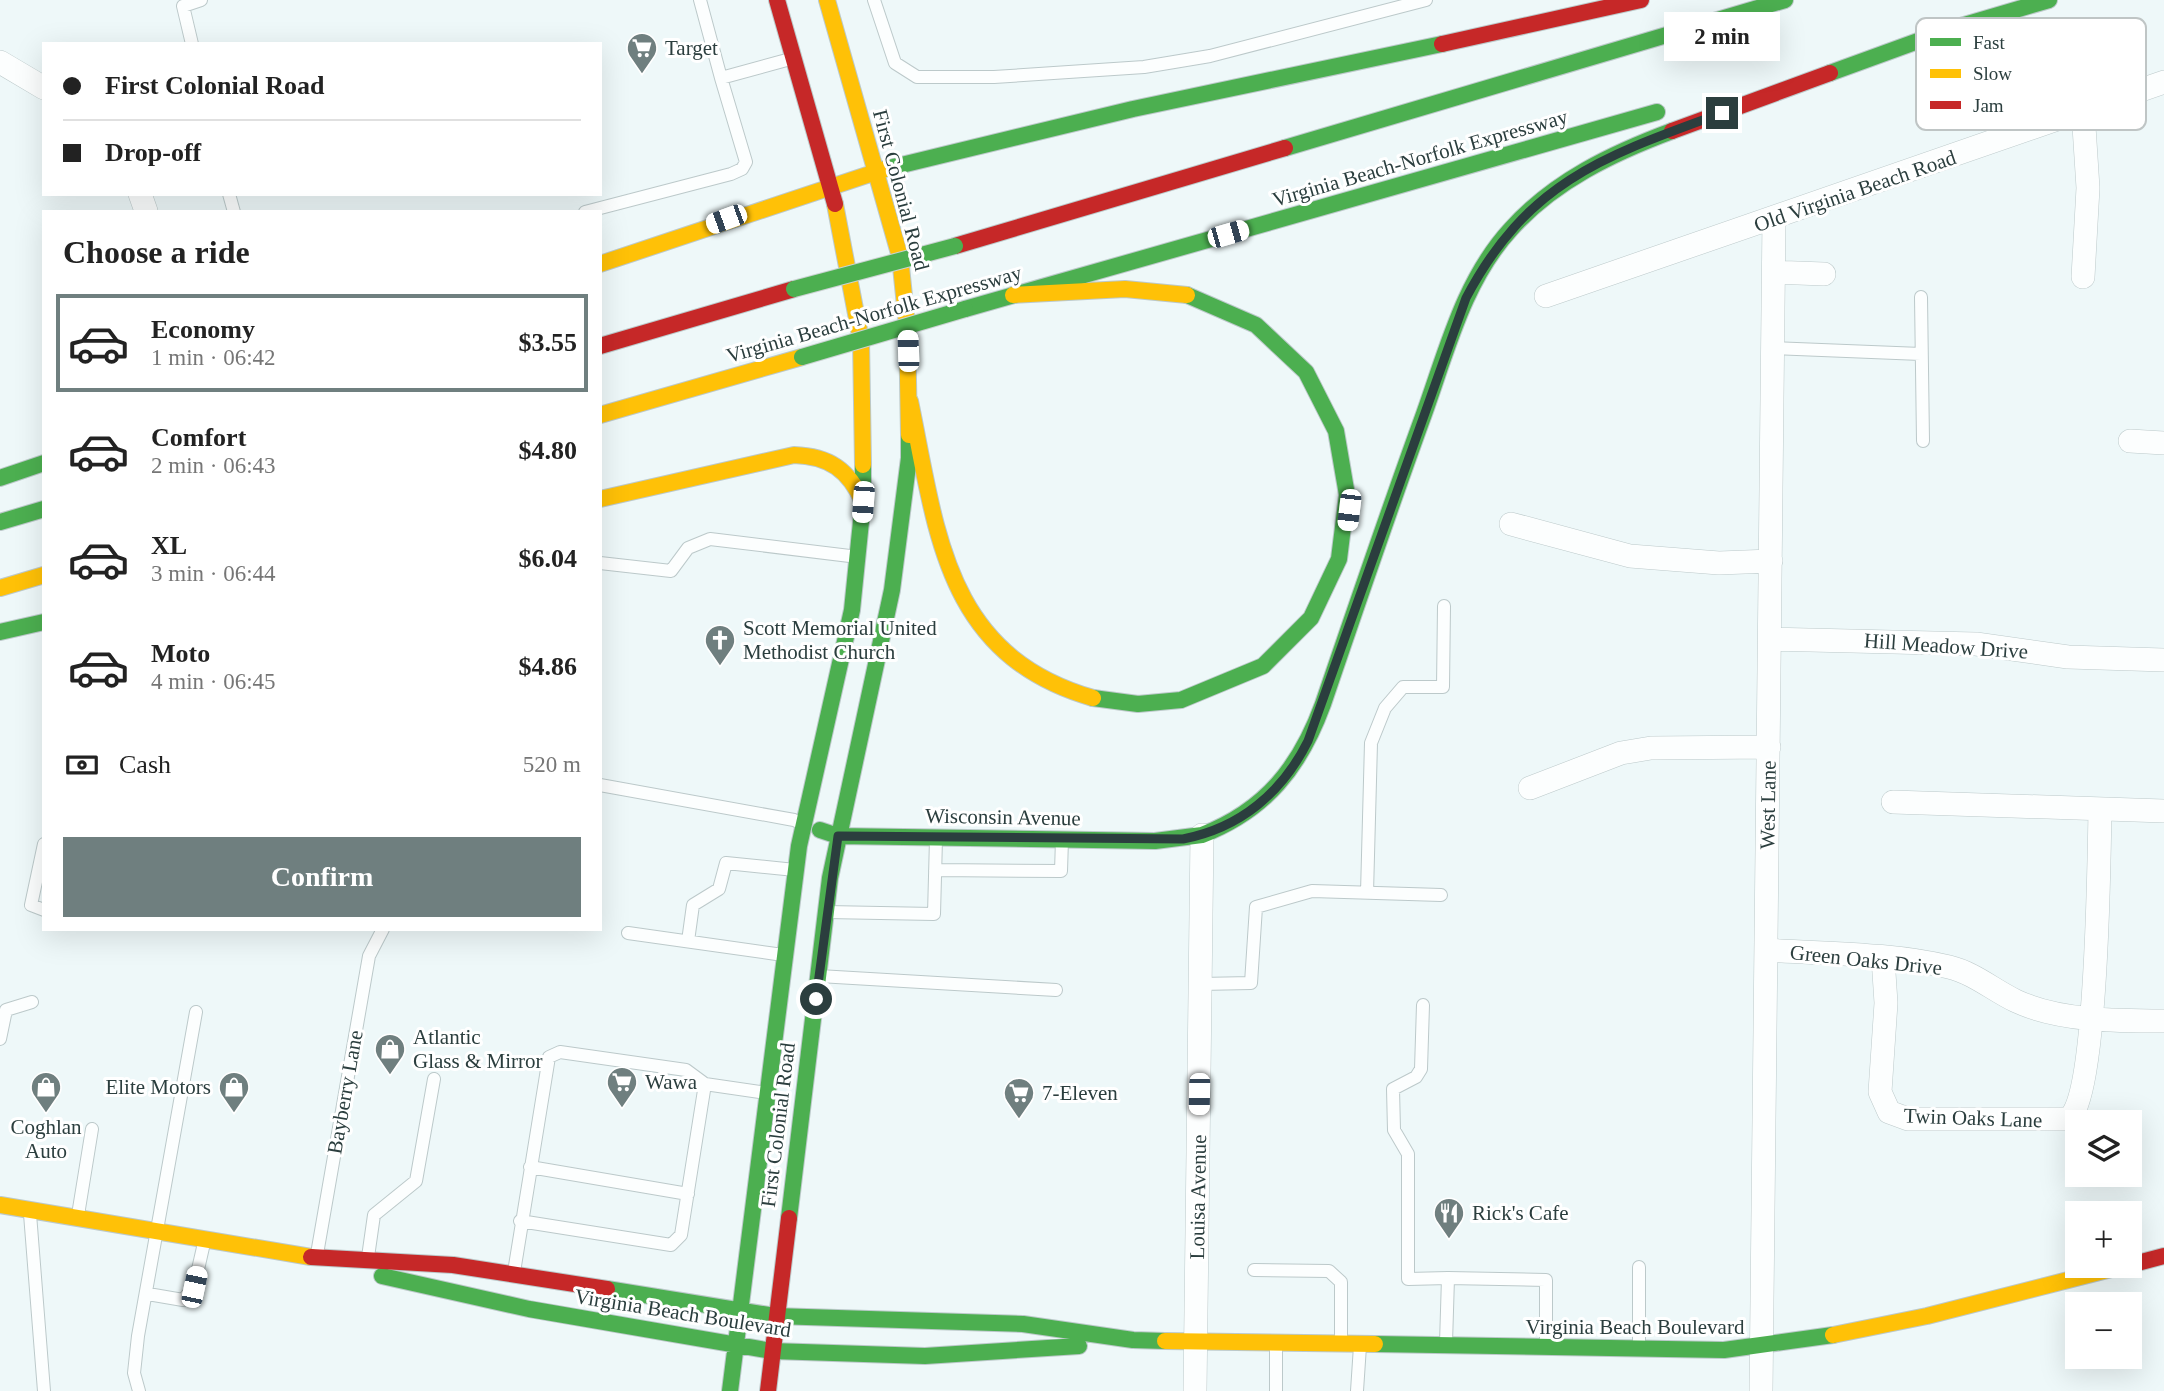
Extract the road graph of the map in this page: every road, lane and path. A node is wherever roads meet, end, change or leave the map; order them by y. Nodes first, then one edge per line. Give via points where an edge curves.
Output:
1 (201, 0) edge
2 (700, 0) edge
3 (777, 0) edge
4 (827, 0) edge
5 (874, 0) edge
6 (1426, 0) edge
7 (1641, 0) edge
8 (1785, 0) edge
9 (2049, 0) edge
10 (182, 3) edge
11 (1988, 18) edge
12 (1916, 39) edge
13 (192, 42) edge
14 (1916, 42) edge
15 (794, 58) junction
16 (0, 62) edge
17 (721, 78) junction
18 (2164, 82) edge
19 (42, 87) edge
20 (2146, 88) edge
21 (1737, 89) dead end
22 (1670, 108) dead end
23 (2029, 130) edge
24 (2084, 130) edge
25 (876, 171) junction
26 (831, 185) junction
27 (593, 210) edge
28 (1774, 219) junction
29 (602, 263) edge
30 (1774, 272) junction
31 (1824, 274) dead end
32 (2083, 277) dead end
33 (1013, 295) junction
34 (1546, 296) dead end
35 (1921, 297) dead end
36 (602, 345) edge
37 (1773, 348) junction
38 (1921, 354) junction
39 (909, 401) junction
40 (602, 414) edge
41 (1923, 441) dead end
42 (2130, 442) dead end
43 (2164, 443) edge
44 (42, 464) edge
45 (0, 478) edge
46 (602, 499) edge
47 (863, 502) junction
48 (42, 510) edge
49 (0, 522) edge
50 (1511, 524) dead end
51 (859, 556) junction
52 (1771, 561) junction
53 (602, 563) edge
54 (42, 576) edge
55 (0, 588) edge
56 (1444, 606) dead end
57 (42, 622) edge
58 (0, 632) edge
59 (1770, 639) junction
60 (2164, 660) edge
61 (1769, 747) junction
62 (602, 785) edge
63 (1530, 788) dead end
64 (1893, 802) dead end
65 (2100, 810) junction
66 (2164, 811) edge
67 (804, 825) junction
68 (1202, 835) junction
69 (838, 836) junction
70 (936, 836) junction
71 (1062, 838) junction
72 (42, 853) edge
73 (796, 870) junction
74 (935, 870) junction
75 (1367, 893) junction
76 (1441, 895) dead end
77 (42, 909) edge
78 (827, 912) junction
79 (382, 931) edge
80 (628, 933) dead end
81 (688, 941) junction
82 (1767, 950) junction
83 (785, 955) junction
84 (1883, 958) junction
85 (818, 976) junction
86 (1200, 984) junction
87 (1056, 990) dead end
88 (32, 1002) dead end
89 (1423, 1005) dead end
90 (195, 1012) dead end
91 (2092, 1017) junction
92 (2164, 1021) edge
93 (0, 1039) edge
94 (434, 1079) dead end
95 (705, 1084) junction
96 (768, 1093) junction
97 (92, 1129) dead end
98 (530, 1167) junction
99 (688, 1194) junction
100 (0, 1205) edge
101 (30, 1210) junction
102 (77, 1219) junction
103 (520, 1221) junction
104 (158, 1233) junction
105 (204, 1241) junction
106 (2164, 1256) edge
107 (316, 1258) junction
108 (367, 1261) junction
109 (2142, 1262) edge
110 (1639, 1267) dead end
111 (1254, 1270) dead end
112 (2076, 1278) edge
113 (1448, 1279) junction
114 (512, 1290) junction
115 (148, 1294) junction
116 (740, 1311) junction
117 (775, 1316) junction
118 (1133, 1340) junction
119 (1196, 1342) junction
120 (1276, 1343) junction
121 (1341, 1345) junction
122 (1360, 1345) junction
123 (736, 1346) junction
124 (1446, 1346) junction
125 (1761, 1347) junction
126 (1546, 1348) junction
127 (1639, 1350) junction
128 (772, 1351) junction
129 (44, 1391) edge
130 (139, 1391) edge
131 (730, 1391) edge
132 (768, 1391) edge
133 (1195, 1391) edge
134 (1276, 1391) edge
135 (1357, 1391) edge
136 (1761, 1391) edge

1 - 10 lane
2 - 17 lane
3 - 15 main road, First Colonial Road
4 - 25 main road, First Colonial Road
5 - 6 lane via 889,51 905,72 917,77 994,77 1104,72 1210,56
7 - 25 main road via 1132,108
8 - 36 main road, Virginia Beach-Norfolk Expressway, bridge via 955,246
9 - 11 main road
10 - 13 lane
12 - 21 main road
14 - 68 main road, Wisconsin Avenue via 1620,150 1571,176 1526,213 1492,253 1466,298 1305,748 1264,801 1228,826
15 - 17 lane
15 - 26 main road, First Colonial Road
16 - 19 street
17 - 27 lane via 746,162 742,169
18 - 20 street, Old Virginia Beach Road
22 - 33 main road, Virginia Beach-Norfolk Expressway
23 - 28 street, Old Virginia Beach Road
24 - 32 street via 2088,188
25 - 26 main road
25 - 39 main road, First Colonial Road via 900,257
26 - 29 main road
26 - 47 main road, First Colonial Road via 861,340
28 - 30 street, West Lane
28 - 34 street, Old Virginia Beach Road
30 - 31 street
30 - 37 street, West Lane
33 - 39 main road via 1145,290 1186,294 1240,315 1269,334 1307,373 1334,421 1343,450 1349,510 1336,570 1318,607 1289,643 1265,666 1242,679 1211,692 1153,704 1091,698 1033,673 980,626 953,578 938,533
33 - 40 main road, Virginia Beach-Norfolk Expressway, bridge
35 - 38 lane
37 - 38 lane
37 - 52 street, West Lane
38 - 41 lane
39 - 69 main road, First Colonial Road via 909,458 897,556
42 - 43 street
44 - 45 main road
46 - 47 main road via 811,455 827,458 847,472
47 - 51 main road, First Colonial Road
48 - 49 main road
50 - 52 street via 1630,556 1719,563
51 - 53 lane via 710,539 688,548 671,571
51 - 67 main road, First Colonial Road via 852,610
52 - 59 street, West Lane
54 - 55 main road
56 - 75 lane via 1443,687 1404,687 1385,708 1371,743
57 - 58 main road
59 - 60 street, Hill Meadow Drive via 1976,644 2068,657
59 - 61 street, West Lane
61 - 63 street via 1651,748 1621,753
61 - 82 street, West Lane
62 - 67 lane
64 - 65 street
65 - 66 street
65 - 91 street, Twin Oaks Lane
67 - 69 main road, Wisconsin Avenue
67 - 73 main road, First Colonial Road
68 - 71 main road, Wisconsin Avenue via 1155,841
68 - 86 street, Louisa Avenue
69 - 70 main road, Wisconsin Avenue
69 - 78 main road, First Colonial Road
70 - 71 main road, Wisconsin Avenue
70 - 74 lane
71 - 74 lane via 1061,871
72 - 77 lane via 31,905
73 - 81 lane via 726,863 719,888 692,905
73 - 83 main road, First Colonial Road
74 - 78 lane via 934,914
75 - 76 lane
75 - 86 lane via 1312,891 1256,907 1251,983
78 - 85 main road, First Colonial Road
79 - 107 lane, Bayberry Lane via 369,956
80 - 81 lane
81 - 83 lane
82 - 84 street, Green Oaks Drive
82 - 125 street, West Lane
83 - 96 main road, First Colonial Road
84 - 91 street, Green Oaks Drive via 1948,967 2041,1010
84 - 91 street, Twin Oaks Lane via 1886,1003 1880,1091 1882,1102 1899,1118 2069,1119 2079,1105
85 - 87 lane
85 - 117 main road, First Colonial Road
86 - 119 street, Louisa Avenue
88 - 93 lane via 6,1010
89 - 113 lane via 1421,1069 1416,1077 1393,1089 1394,1130 1408,1154 1408,1279
90 - 104 lane
91 - 92 street, Green Oaks Drive
94 - 108 lane via 416,1181 374,1215
95 - 96 lane
95 - 98 lane via 686,1070 560,1052 549,1057
95 - 99 lane
96 - 116 main road, First Colonial Road
97 - 102 lane
98 - 99 lane
98 - 103 lane
99 - 103 lane via 681,1235 671,1245
100 - 101 main road, Virginia Beach Boulevard
101 - 102 main road, Virginia Beach Boulevard
101 - 129 lane
102 - 104 main road, Virginia Beach Boulevard
103 - 114 lane
104 - 105 main road, Virginia Beach Boulevard
104 - 115 lane
105 - 107 main road, Virginia Beach Boulevard
105 - 115 lane via 194,1287 183,1300
106 - 109 main road, Virginia Beach Boulevard
107 - 108 main road, Virginia Beach Boulevard
107 - 114 main road, Virginia Beach Boulevard via 448,1294
108 - 114 main road, Virginia Beach Boulevard via 453,1265
110 - 127 lane
111 - 121 lane via 1329,1271 1341,1282
112 - 125 main road, Virginia Beach Boulevard via 1911,1319
113 - 124 lane
113 - 126 lane via 1546,1280
114 - 116 main road, Virginia Beach Boulevard
114 - 123 main road, Virginia Beach Boulevard
115 - 130 lane via 134,1373
116 - 117 main road, Virginia Beach Boulevard
116 - 123 main road, First Colonial Road
117 - 118 main road, Virginia Beach Boulevard via 1023,1324
117 - 128 main road, First Colonial Road
118 - 119 main road, Virginia Beach Boulevard
118 - 128 main road, Virginia Beach Boulevard via 989,1353
119 - 120 main road, Virginia Beach Boulevard
119 - 133 street, Louisa Avenue
120 - 121 main road, Virginia Beach Boulevard
120 - 134 lane
121 - 122 main road, Virginia Beach Boulevard
122 - 124 main road, Virginia Beach Boulevard
122 - 135 lane
123 - 128 main road, Virginia Beach Boulevard
123 - 131 main road, First Colonial Road
124 - 126 main road, Virginia Beach Boulevard
125 - 127 main road, Virginia Beach Boulevard
125 - 136 street, West Lane
126 - 127 main road, Virginia Beach Boulevard
128 - 132 main road, First Colonial Road

